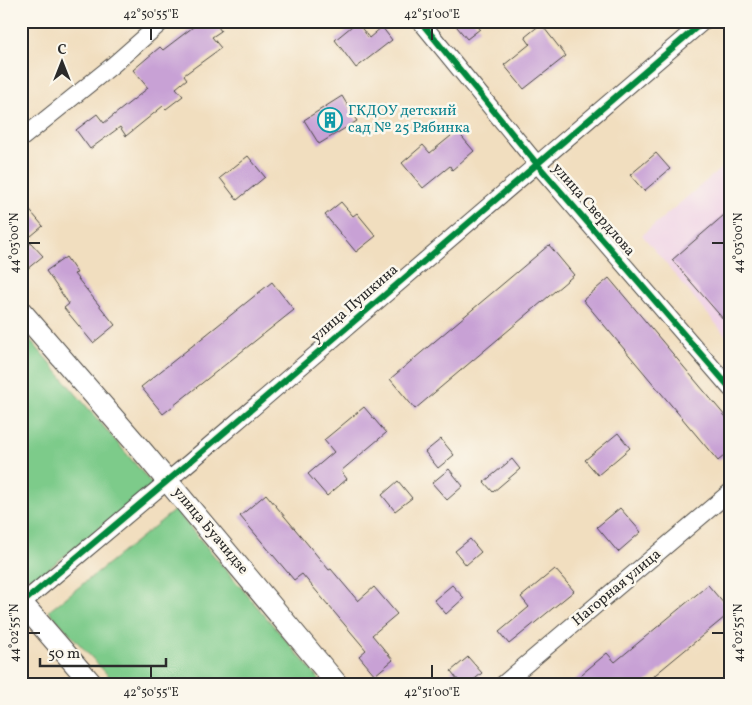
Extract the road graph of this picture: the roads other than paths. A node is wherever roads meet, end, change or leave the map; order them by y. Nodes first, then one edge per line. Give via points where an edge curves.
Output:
1 (162, 21) edge
2 (420, 21) edge
3 (704, 21) edge
4 (21, 139) edge
5 (537, 164) junction
6 (21, 311) edge
7 (731, 390) edge
8 (168, 481) junction
9 (731, 491) edge
10 (22, 603) edge
11 (92, 684) edge
12 (337, 684) edge
13 (503, 684) edge

1 - 4 street
2 - 5 street, улица Свердлова
3 - 5 street, улица Пушкина
5 - 7 street, улица Свердлова
5 - 8 street, улица Пушкина
6 - 8 main road, улица Буачидзе
8 - 10 street, улица Пушкина
8 - 12 main road, улица Буачидзе
9 - 13 street, Нагорная улица
10 - 11 main road

